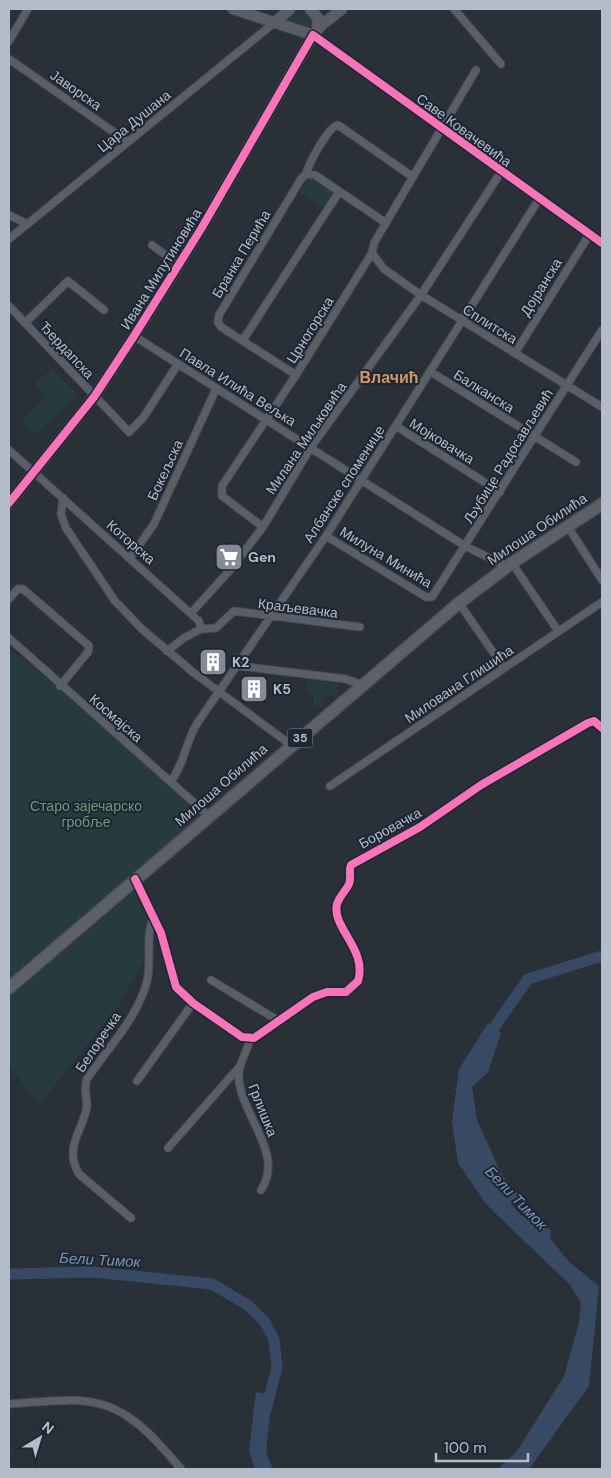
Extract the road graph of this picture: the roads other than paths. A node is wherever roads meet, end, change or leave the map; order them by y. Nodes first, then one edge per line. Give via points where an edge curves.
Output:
1 (28, 9) edge
2 (233, 9) edge
3 (290, 9) edge
4 (310, 9) edge
5 (342, 9) edge
6 (454, 9) edge
7 (274, 23) junction
8 (315, 32) junction
9 (9, 41) edge
10 (9, 59) edge
11 (501, 64) dead end
12 (476, 70) dead end
13 (441, 128) junction
14 (128, 142) junction
15 (501, 172) junction
16 (306, 174) junction
17 (413, 177) junction
18 (339, 192) junction
19 (539, 199) junction
20 (9, 215) edge
21 (27, 224) junction
22 (386, 224) junction
23 (589, 235) junction
24 (9, 239) edge
25 (602, 243) edge
26 (152, 245) dead end
27 (372, 253) junction
28 (179, 265) junction
29 (421, 295) junction
30 (9, 306) edge
31 (104, 310) dead end
32 (462, 321) junction
33 (25, 323) junction
34 (602, 330) edge
35 (134, 336) junction
36 (243, 340) junction
37 (515, 353) junction
38 (178, 364) junction
39 (431, 372) junction
40 (296, 375) junction
41 (567, 386) junction
42 (216, 389) junction
43 (94, 397) junction
44 (601, 404) edge
45 (266, 420) junction
46 (396, 426) junction
47 (535, 438) junction
48 (312, 448) junction
49 (9, 450) edge
50 (576, 462) dead end
51 (33, 473) junction
52 (361, 480) junction
53 (500, 492) junction
54 (63, 498) junction
55 (9, 503) edge
56 (602, 504) edge
57 (263, 527) junction
58 (568, 527) junction
59 (326, 536) junction
60 (465, 546) junction
61 (130, 558) junction
62 (510, 565) junction
63 (602, 580) edge
64 (434, 595) joint
65 (9, 599) edge
66 (602, 602) edge
67 (459, 603) junction
68 (192, 612) junction
69 (270, 618) junction
70 (360, 627) dead end
71 (201, 629) junction
72 (558, 631) junction
73 (9, 638) edge
74 (167, 651) junction
75 (238, 666) junction
76 (504, 668) junction
77 (362, 685) junction
78 (60, 686) junction
79 (220, 692) junction
80 (602, 728) edge
81 (291, 745) junction
82 (171, 781) junction
83 (330, 786) dead end
84 (209, 816) junction
85 (135, 879) junction
86 (154, 917) junction
87 (211, 980) dead end
88 (9, 988) edge
89 (194, 1003) junction
90 (279, 1021) junction
91 (250, 1039) junction
92 (240, 1066) junction
93 (137, 1081) dead end
94 (168, 1148) dead end
95 (261, 1190) dead end
96 (131, 1218) dead end
97 (9, 1404) edge
98 (181, 1469) edge

1 - 9 street
2 - 7 street
3 - 7 street
4 - 8 street via 318,18
5 - 8 street
6 - 11 street
7 - 8 street
7 - 14 street, Цара Душана
8 - 13 street, Саве Ковачевића
8 - 28 street, Ивана Милутиновића
10 - 14 street, Јаворска
12 - 13 street, Црногорска
13 - 15 street, Саве Ковачевића
13 - 17 street, Црногорска
14 - 21 street, Цара Душана
15 - 19 street, Саве Ковачевића
15 - 29 street, Милана Миљковића
16 - 17 street, Бранка Перића via 332,127 338,125
16 - 18 street via 315,175
16 - 36 street, Бранка Перића via 218,317 219,326
17 - 22 street, Црногорска
18 - 22 street
18 - 36 street
19 - 23 street, Саве Ковачевића
19 - 32 street, Албанске споменице
20 - 21 street
21 - 24 street, Цара Душана
22 - 27 street, Црногорска via 374,243
23 - 25 street, Саве Ковачевића
23 - 37 street, Дојранска
26 - 28 street
27 - 29 street, Сплитска via 384,270
27 - 40 street, Црногорска
28 - 35 street, Ивана Милутиновића
29 - 32 street, Сплитска
29 - 48 street, Милана Миљковића
30 - 33 street, Ђердапска
31 - 33 street via 69,281
32 - 37 street, Сплитска
32 - 39 street, Албанске споменице
33 - 43 street, Ђердапска
34 - 41 street, Љубице Радосављевић
35 - 38 street, Павла Илића Вељка
35 - 43 street, Ивана Милутиновића
36 - 40 street, Бранка Перића
37 - 41 street, Сплитска
38 - 42 street, Павла Илића Вељка
38 - 43 street, Ђердапска via 147,413 129,432
39 - 46 street, Албанске споменице
39 - 47 street, Балканска
40 - 45 street, Црногорска
41 - 44 street, Сплитска
41 - 47 street, Љубице Радосављевић
42 - 45 street, Павла Илића Вељка
42 - 61 street, Бокељска via 154,524
43 - 51 street, Ивана Милутиновића
45 - 48 street, Павла Илића Вељка
45 - 57 street, Црногорска via 220,490 222,496
46 - 52 street, Албанске споменице
46 - 53 street, Мојковачка
47 - 50 street, Балканска
47 - 53 street, Љубице Радосављевић
48 - 52 street, Павла Илића Вељка
48 - 57 street, Милана Миљковића
49 - 51 street, Которска
51 - 54 street, Которска
51 - 55 street, Ивана Милутиновића
52 - 59 street, Албанске споменице
52 - 60 street, Павла Илића Вељка
53 - 60 street, Љубице Радосављевић
54 - 61 street, Которска
54 - 74 street via 63,524 110,595
56 - 58 main road, Милоша Обилића / 35
57 - 68 street, Милана Миљковића
58 - 62 main road, Милоша Обилића / 35
58 - 63 street
59 - 64 street, Милуна Минића via 426,597
59 - 69 street, Албанске споменице
60 - 62 street, Павла Илића Вељка
60 - 64 street, Љубице Радосављевић
61 - 68 street, Которска
62 - 67 main road, Милоша Обилића / 35
62 - 72 street
65 - 78 street via 19,588 23,589 87,644 88,652
66 - 72 street, Милована Глишића
67 - 76 street
67 - 77 main road, Милоша Обилића / 35
68 - 71 street, Которска
69 - 70 street, Краљевачка
69 - 71 street, Краљевачка via 234,612 216,628
69 - 75 street, Албанске споменице
71 - 74 street
72 - 76 street, Милована Глишића
73 - 78 street, Космајска
74 - 79 street
75 - 77 street via 346,679
75 - 79 street, Албанске споменице
76 - 83 street, Милована Глишића
77 - 81 main road, Милоша Обилића / 35
78 - 82 street, Космајска
79 - 81 street
79 - 82 street, Албанске споменице via 191,732 180,768
80 - 90 street, Боровачка via 594,721 588,723 481,785 420,827 351,865 350,882 337,907 359,961 358,981 346,992 327,992 313,997
81 - 84 main road, Милоша Обилића / 35
82 - 84 street, Космајска
84 - 85 main road, Милоша Обилића / 35
85 - 86 street
85 - 88 main road, Милоша Обилића / 35
86 - 89 street via 174,984
86 - 96 street, Белоречка via 149,973 142,998 87,1079 84,1086 86,1108 74,1145 74,1164 79,1174
87 - 90 street
89 - 91 street via 242,1037
89 - 93 street
90 - 91 street, Боровачка
91 - 92 street, Грлишка
92 - 94 street
92 - 95 street, Грлишка via 242,1096 265,1147 267,1179
97 - 98 street via 76,1400 112,1407 143,1427

